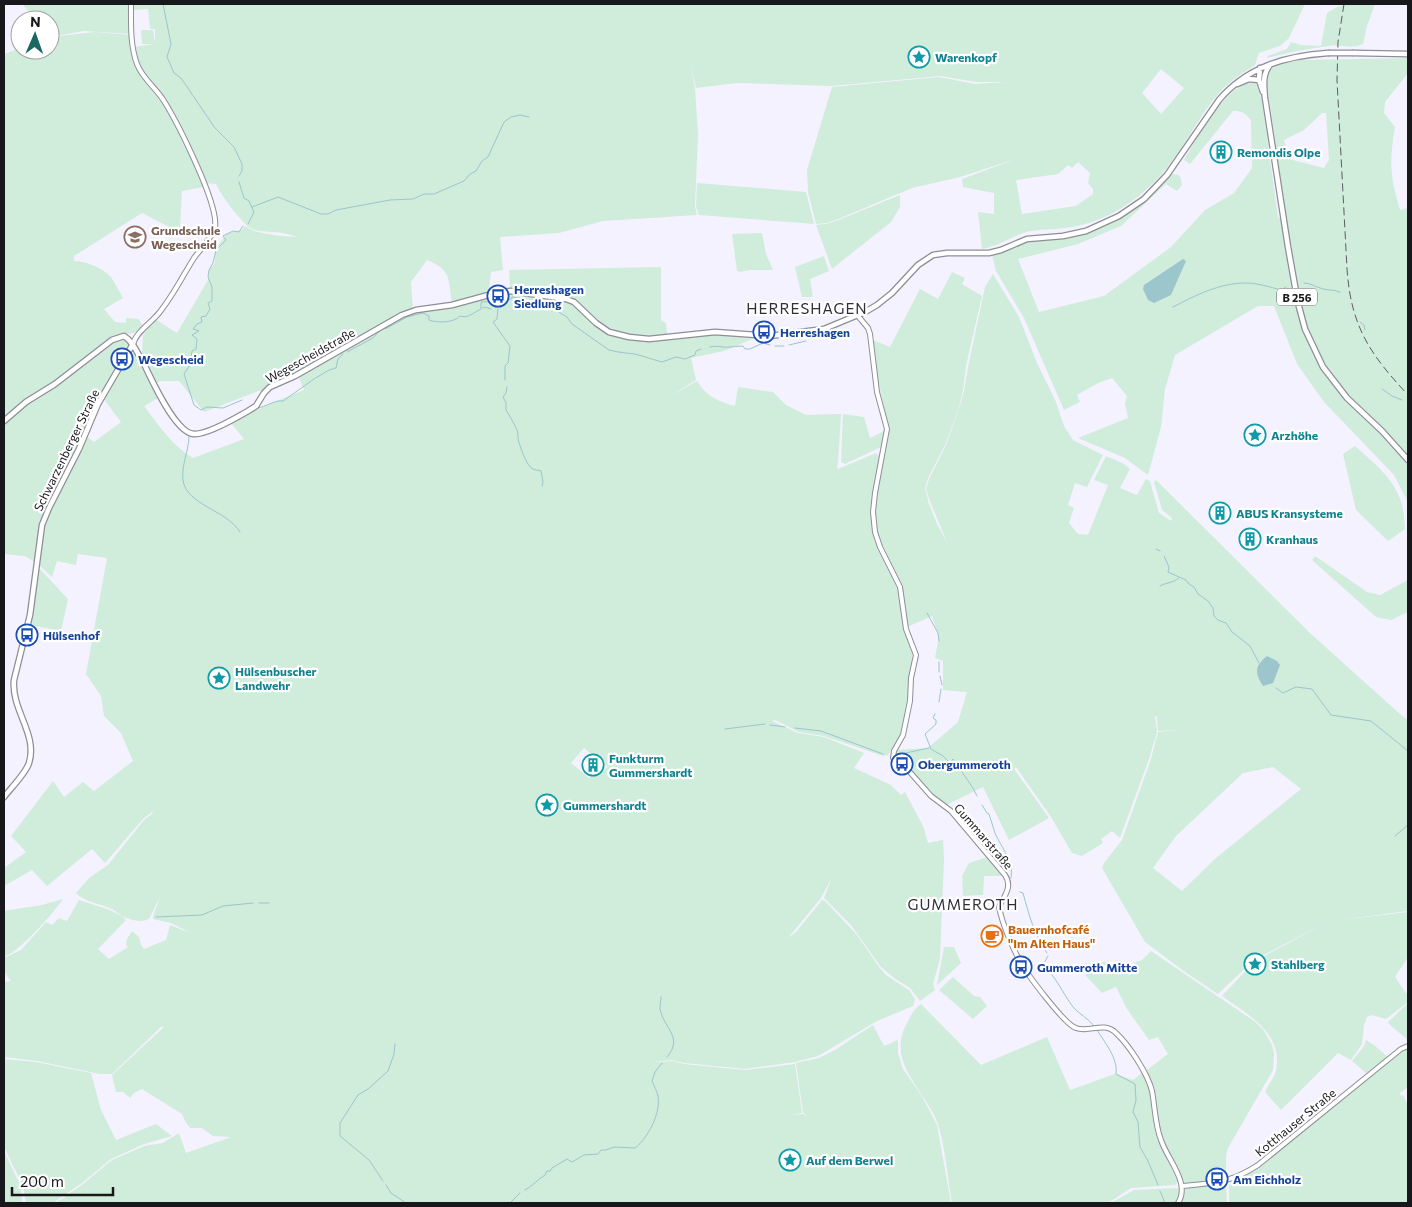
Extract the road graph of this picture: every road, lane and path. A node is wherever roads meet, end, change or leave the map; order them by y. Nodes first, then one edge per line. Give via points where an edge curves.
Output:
1 (131, 4) edge
2 (1408, 54) edge
3 (1276, 62) junction
4 (1260, 68) junction
5 (1262, 79) junction
6 (1234, 85) junction
7 (858, 316) junction
8 (133, 344) junction
9 (4, 421) edge
10 (1408, 460) edge
11 (4, 797) edge
12 (1408, 1046) edge
13 (1182, 1186) junction
14 (1178, 1203) edge

1 - 8 street via 131,34 138,66 163,99 180,130 214,214 210,238 178,288
2 - 3 main road, Wegescheidstraße, bridge via 1304,54
3 - 4 main road, Wegescheidstraße
3 - 5 main road via 1268,67
4 - 5 main road, B 256
4 - 6 main road, Wegescheidstraße
5 - 6 main road via 1249,79
5 - 10 main road, B 256 via 1298,303 1306,329 1323,367 1347,398
6 - 7 main road, Wegescheidstraße via 1219,100 1167,175 1144,199 1119,216 1086,231 1027,239 989,253 933,255 918,265 884,300
7 - 8 main road, Wegescheidstraße via 824,329 782,335 715,332 649,339 609,332 566,299 496,292 467,302 416,310 392,320 270,387 256,406 248,411 197,434 187,432 174,418
7 - 13 street, Gummarstraße via 870,334 877,392 887,428 874,501 875,532 900,587 906,629 916,656 904,734 893,758 951,811 1008,879 1009,887 999,908 1016,952 1062,1017 1078,1029 1111,1029 1126,1044 1151,1089 1160,1140
8 - 9 main road via 124,336 112,340
8 - 11 main road, Schwarzenberger Straße via 98,404 42,525 30,614 14,684 16,703 30,739 31,751 27,767
12 - 13 street, Kotthauser Straße via 1246,1173 1227,1181
13 - 14 street

